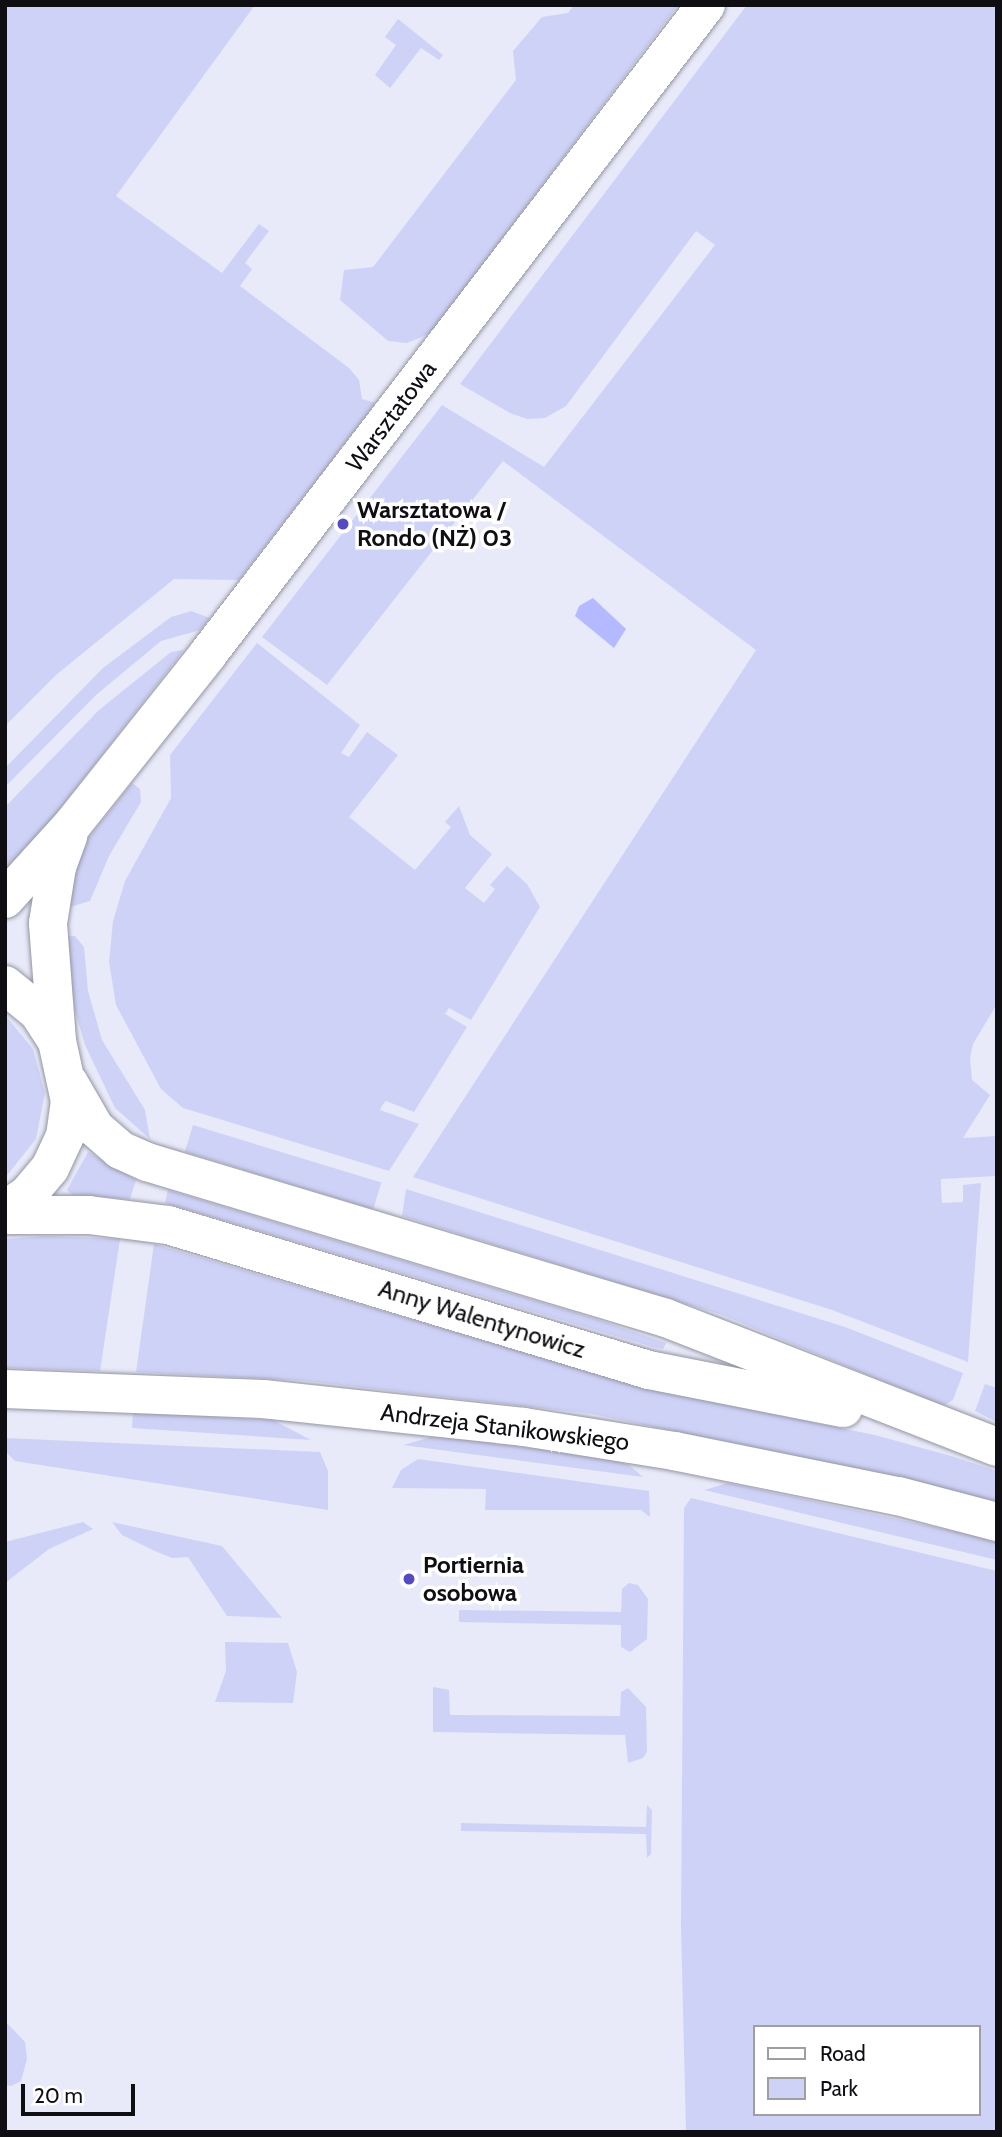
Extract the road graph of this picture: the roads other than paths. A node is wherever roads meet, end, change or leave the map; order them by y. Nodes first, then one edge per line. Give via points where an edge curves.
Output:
1 (706, 5) edge
2 (73, 824) junction
3 (5, 899) edge
4 (5, 985) edge
5 (57, 1041) junction
6 (69, 1083) junction
7 (5, 1212) edge
8 (5, 1389) edge
9 (958, 1434) junction
10 (997, 1447) edge
11 (997, 1522) edge

1 - 2 street, Warsztatowa
2 - 3 street, Warsztatowa
2 - 5 street, Warsztatowa via 57,867 48,923
4 - 5 street via 38,1012
5 - 6 street
6 - 7 street via 69,1118 58,1152 39,1182
6 - 9 street, Anny Walentynowicz via 95,1128 120,1150 147,1162 666,1318
7 - 9 street, Anny Walentynowicz via 89,1215 168,1225 649,1370
8 - 11 street, Andrzeja Stanikowskiego via 263,1399 537,1429 619,1440 898,1496
9 - 10 street, Anny Walentynowicz

